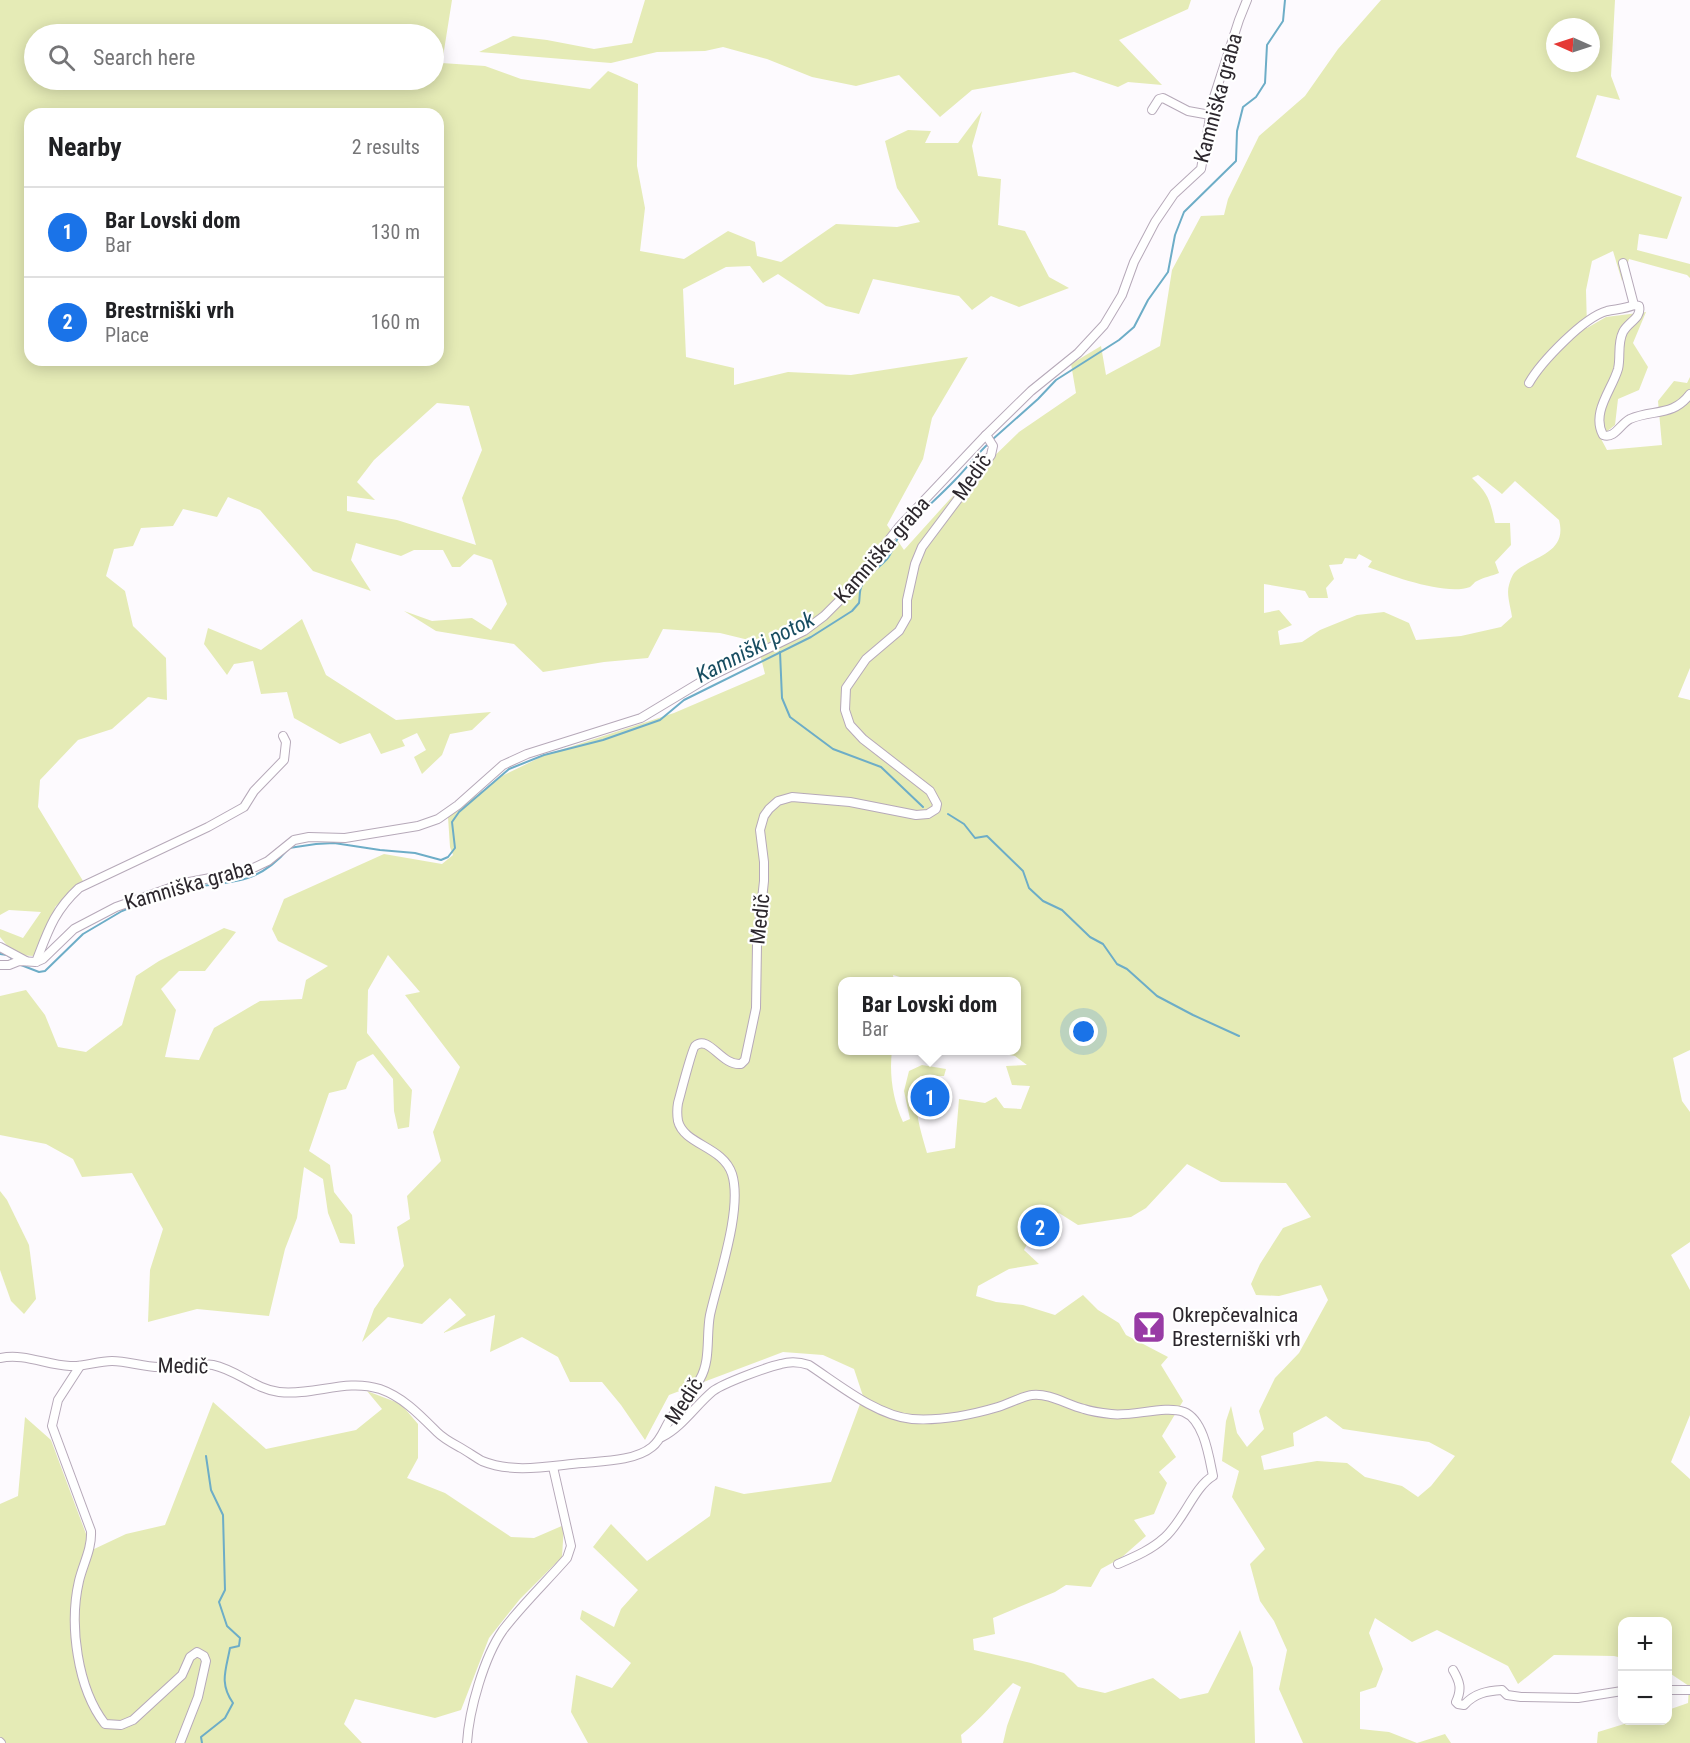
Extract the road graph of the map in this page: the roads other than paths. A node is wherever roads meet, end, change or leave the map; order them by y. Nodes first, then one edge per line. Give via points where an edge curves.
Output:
1 (1247, 0) edge
2 (1152, 110) dead end
3 (1210, 115) junction
4 (1623, 263) dead end
5 (1634, 305) junction
6 (1529, 383) dead end
7 (1690, 394) edge
8 (989, 440) junction
9 (283, 736) dead end
10 (0, 947) edge
11 (27, 961) junction
12 (5, 965) edge
13 (0, 1358) edge
14 (80, 1366) junction
15 (662, 1437) junction
16 (553, 1467) junction
17 (1119, 1564) dead end
18 (1453, 1670) dead end
19 (1672, 1690) edge
20 (1690, 1690) edge
21 (1618, 1692) edge
22 (180, 1743) edge
23 (467, 1743) edge

1 - 3 street, Kamniška graba
2 - 3 street via 1163,98 1188,111
3 - 8 street, Kamniška graba via 1201,169 1174,194 1155,222 1104,326 1031,391
4 - 5 street
5 - 6 street via 1605,311 1594,318 1546,358
5 - 7 street via 1639,306 1639,315 1623,333 1619,367 1602,405 1603,435 1612,435 1636,417 1679,406
8 - 11 street, Kamniška graba via 899,527 848,592 804,631 709,676 641,718 503,765 438,819 345,838 294,840 268,861 247,871 184,883 116,907 74,929 43,959
8 - 15 street, Medič via 991,455 922,547 907,600 907,617 899,631 866,659 846,688 845,710 850,725 930,791 936,809 916,815 850,802 792,797 774,804 762,822 764,881 756,945 756,1008 745,1060 730,1064 707,1044 695,1046 677,1105 682,1130 725,1160 735,1192 727,1251 710,1315 707,1359 701,1378 672,1416
9 - 11 street, Kamniška graba via 284,760 244,807 79,888 54,917
10 - 11 street
11 - 12 street, Kamniška graba
13 - 14 street, Medič via 21,1356 56,1365
14 - 16 street, Medič via 112,1361 159,1367 212,1365 267,1390 281,1392 313,1392 360,1384 406,1402 447,1440 482,1461 506,1467
14 - 22 street via 58,1400 52,1426 90,1531 91,1546 79,1581 73,1619 82,1675 96,1712 105,1724 121,1725 133,1720 182,1675 190,1657 197,1652 204,1656 198,1697
15 - 16 street, Medič via 645,1452
15 - 17 street via 675,1431 715,1390 782,1363 799,1362 871,1405 894,1416 914,1419 958,1417 1029,1395 1044,1395 1085,1410 1114,1414 1184,1412 1202,1432 1213,1476 1204,1481 1164,1538
16 - 23 street via 571,1546 567,1558 502,1632 481,1676
18 - 21 street via 1460,1683 1456,1702 1464,1705 1471,1697 1487,1691 1502,1690 1521,1697 1578,1698
19 - 20 street

